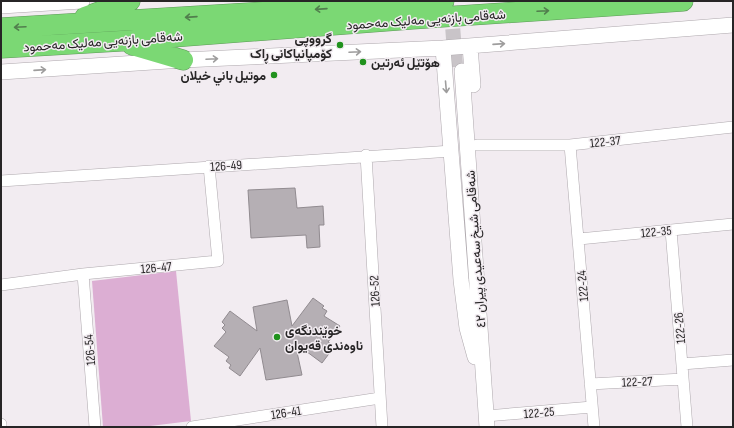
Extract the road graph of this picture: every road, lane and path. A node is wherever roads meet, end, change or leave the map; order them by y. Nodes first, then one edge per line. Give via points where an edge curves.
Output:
1 (82, 1) edge
2 (130, 1) edge
3 (444, 1) edge
4 (684, 1) edge
5 (1, 6) edge
6 (63, 25) junction
7 (733, 25) edge
8 (1, 28) edge
9 (120, 41) junction
10 (470, 46) junction
11 (1, 48) edge
12 (443, 48) junction
13 (183, 60) junction
14 (459, 71) tunnel mouth
15 (1, 72) edge
16 (733, 127) edge
17 (477, 145) junction
18 (570, 145) junction
19 (452, 151) junction
20 (366, 155) junction
21 (209, 166) junction
22 (1, 181) edge
23 (733, 224) edge
24 (671, 230) junction
25 (579, 239) junction
26 (83, 274) junction
27 (1, 285) edge
28 (479, 356) junction
29 (733, 360) edge
30 (682, 364) junction
31 (683, 379) junction
32 (590, 384) junction
33 (380, 398) junction
34 (592, 407) junction
35 (484, 423) edge
36 (1, 424) edge
37 (1, 427) edge
38 (96, 427) edge
39 (192, 427) edge
40 (382, 427) edge
41 (594, 427) edge
42 (687, 427) edge

1 - 5 main road
2 - 6 highway
3 -> 6 highway, شەقامی بازنەیی مەلیک مەحمود
9 -> 4 highway, شەقامی بازنەیی مەلیک مەحمود
6 -> 8 highway, شەقامی بازنەیی مەلیک مەحمود
10 -> 7 main road
9 - 11 highway, شەقامی بازنەیی مەلیک مەحمود
9 - 13 highway
10 - 12 main road
10 - 17 main road
13 -> 12 main road
12 -> 19 main road
15 -> 13 main road
14 - 28 main road, شەقامی شیخ سەعیدی پیران ٤٢
16 - 18 street, 122-37
17 - 18 street, 122-37
17 - 28 main road via 486,296
18 - 25 street, 122-24
19 - 20 street, 126-49
19 - 28 main road via 463,304
20 - 21 street, 126-49
20 - 33 street, 126-52
21 - 22 street, 126-49
21 - 26 street, 126-47 via 218,261
23 - 24 street, 122-35
24 - 25 street, 122-35
24 - 30 street, 122-26
25 - 32 street, 122-24
26 - 27 street, 126-47
26 - 38 street, 126-54
28 - 35 main road, شەقامی شیخ سەعیدی پیران ٤٢
29 - 30 street
30 - 31 street, 122-26
31 - 32 street, 122-27
31 - 42 street, 122-26
32 - 34 street, 122-24
33 - 39 street, 126-41
33 - 40 street, 126-52
34 - 35 street, 122-25
34 - 41 street, 122-24
36 - 37 street

